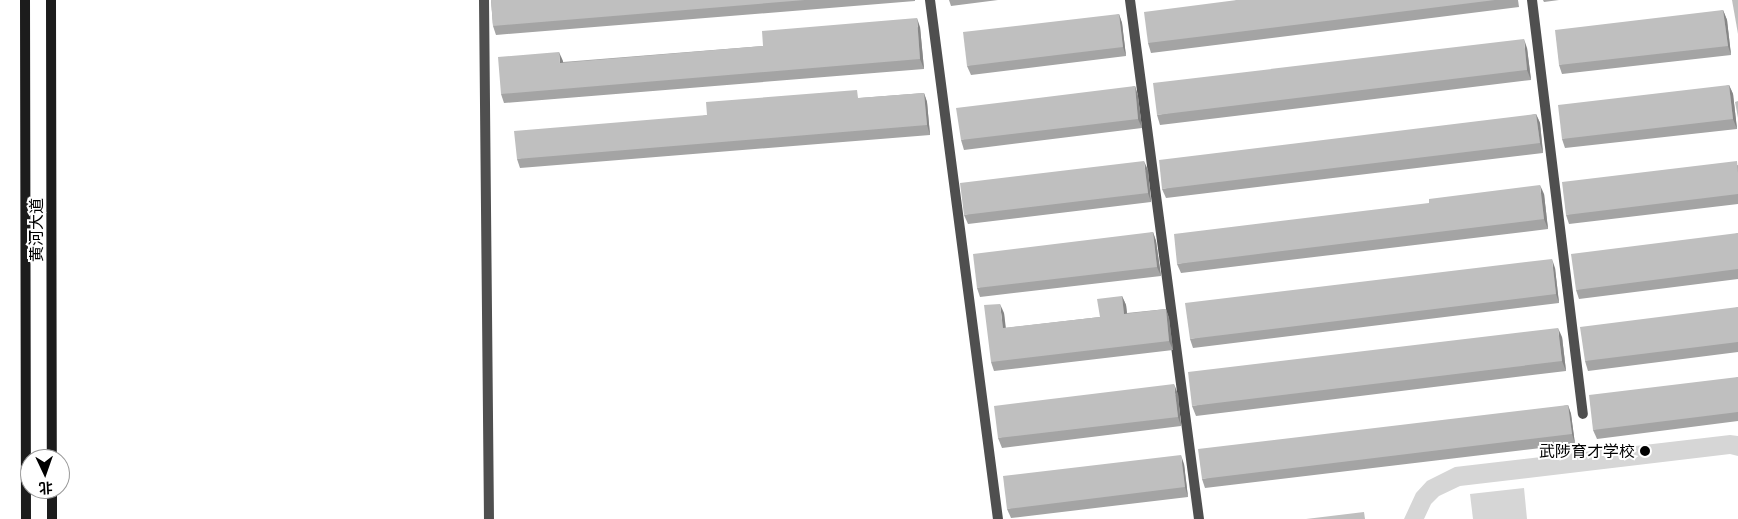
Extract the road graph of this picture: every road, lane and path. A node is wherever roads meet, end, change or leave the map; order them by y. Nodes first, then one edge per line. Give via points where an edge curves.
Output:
1 (25, 0) edge
2 (51, 0) edge
3 (484, 0) edge
4 (930, 0) edge
5 (1130, 0) edge
6 (1532, 0) edge
7 (1583, 414) dead end
8 (52, 449) edge
9 (52, 499) edge
10 (26, 519) edge
11 (52, 519) edge
12 (490, 519) edge
13 (998, 519) edge
14 (1199, 519) edge

1 - 10 main road, 黄河大道
2 - 8 main road, 黄河大道
3 - 12 street
4 - 13 street
5 - 14 street
6 - 7 street
9 - 11 main road

